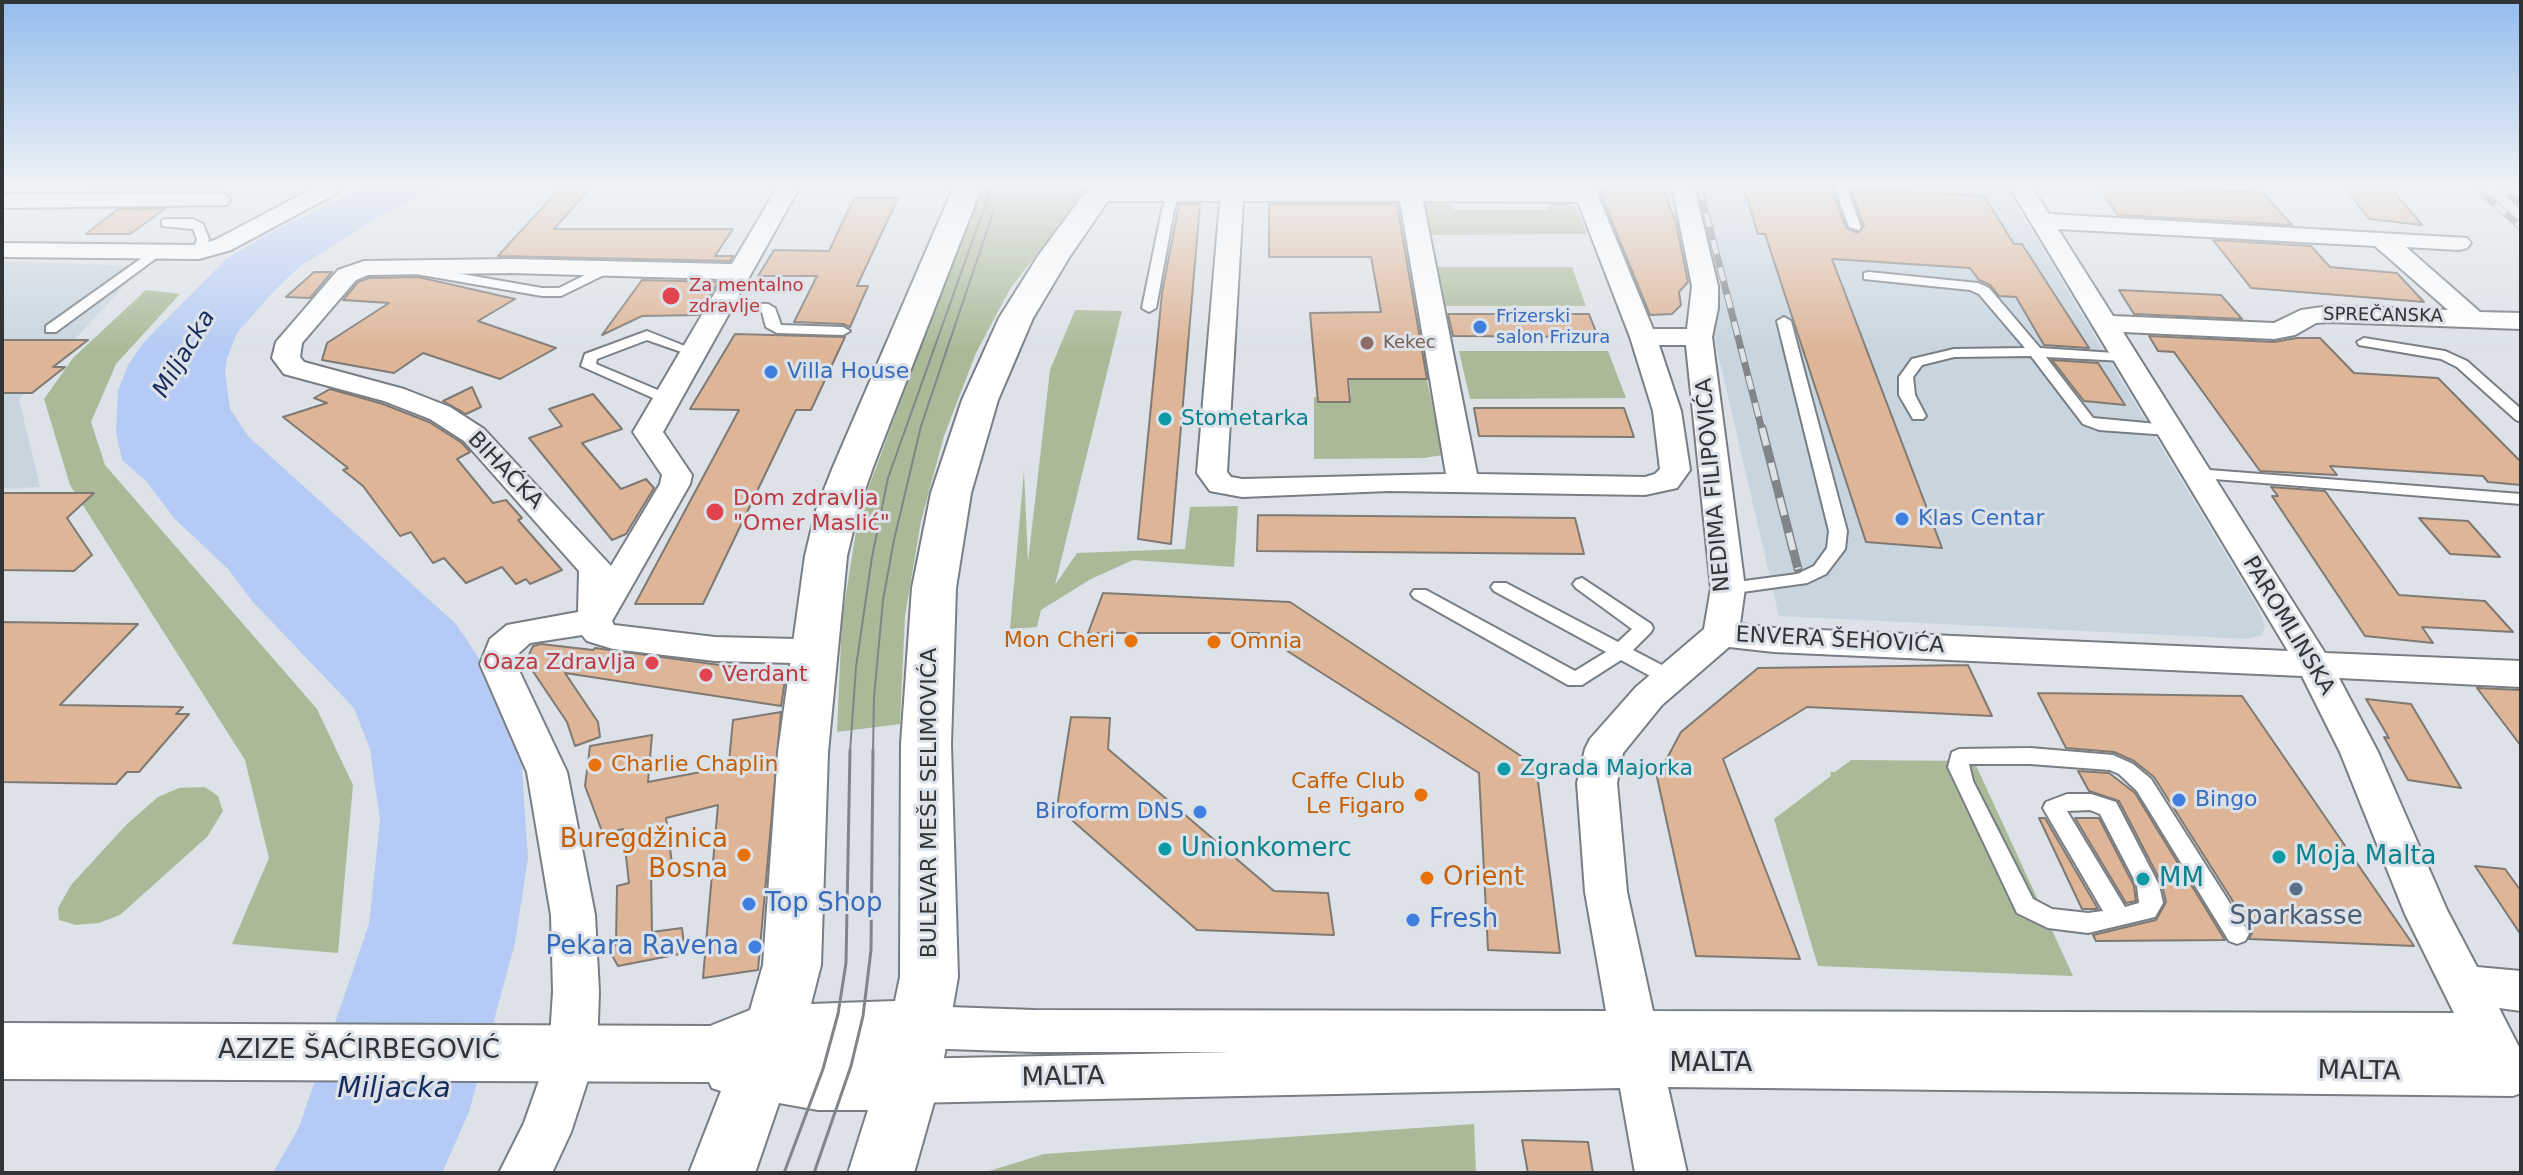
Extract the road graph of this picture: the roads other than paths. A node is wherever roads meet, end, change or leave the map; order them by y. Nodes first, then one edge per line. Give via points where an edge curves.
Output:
1 (202, 241) edge
2 (231, 241) edge
3 (756, 241) edge
4 (946, 241) edge
5 (1066, 241) edge
6 (1162, 241) edge
7 (1229, 241) edge
8 (1418, 241) edge
9 (1604, 241) edge
10 (1695, 241) edge
11 (2053, 241) edge
12 (2384, 241) edge
13 (2417, 241) edge
14 (2459, 243) dead end
15 (199, 252) junction
16 (6, 253) edge
17 (163, 254) junction
18 (737, 272) junction
19 (1869, 276) dead end
20 (717, 307) junction
21 (1149, 308) dead end
22 (2472, 318) junction
23 (1784, 321) dead end
24 (2521, 321) edge
25 (2104, 323) junction
26 (51, 329) dead end
27 (843, 331) dead end
28 (1643, 337) junction
29 (1699, 337) junction
30 (2364, 342) dead end
31 (693, 352) junction
32 (2036, 352) junction
33 (2124, 357) junction
34 (667, 399) junction
35 (1918, 416) dead end
36 (2521, 417) edge
37 (2168, 430) junction
38 (1675, 470) junction
39 (2196, 474) junction
40 (1463, 482) junction
41 (2521, 499) edge
42 (1720, 512) junction
43 (1582, 584) dead end
44 (1500, 587) dead end
45 (1728, 588) junction
46 (1420, 594) dead end
47 (595, 621) junction
48 (1721, 634) junction
49 (813, 647) junction
50 (1621, 651) junction
51 (2313, 663) junction
52 (2521, 674) edge
53 (1670, 678) junction
54 (2119, 918) junction
55 (2237, 934) dead end
56 (2463, 985) junction
57 (2521, 991) edge
58 (2486, 1034) junction
59 (1635, 1048) junction
60 (2, 1051) edge
61 (573, 1052) junction
62 (754, 1054) junction
63 (915, 1054) junction
64 (2517, 1080) edge
65 (525, 1173) edge
66 (722, 1173) edge
67 (881, 1173) edge
68 (1661, 1173) edge

1 - 15 lane
2 - 15 street
3 - 18 street
4 - 49 main road via 837,510
5 - 63 main road, BULEVAR MEŠE SELIMOVIĆA via 1032,290 1000,352 966,445 941,540 926,744 930,945
6 - 21 lane
7 - 40 street via 1212,473 1221,484 1242,488
8 - 40 street
9 - 28 street, NEDIMA FILIPOVIĆA
10 - 29 street, NEDIMA FILIPOVIĆA via 1705,286
11 - 25 street, PAROMLINSKA
12 - 22 street
13 - 14 street
15 - 17 street
16 - 17 street
17 - 26 lane
18 - 20 street
18 - 47 street, BIHAĆKA via 375,266 349,273 289,342 286,358 294,368 394,395 474,435 596,569
19 - 32 lane via 1984,291
20 - 27 lane via 768,308 777,329
20 - 31 street
22 - 24 street, SPREČANSKA
22 - 25 street, SPREČANSKA via 2330,314 2274,331
23 - 45 lane via 1838,531 1836,549 1820,570 1801,579
25 - 33 street, PAROMLINSKA
28 - 29 street
28 - 38 street, NEDIMA FILIPOVIĆA via 1667,411
29 - 42 street, NEDIMA FILIPOVIĆA
30 - 36 lane via 2445,355
31 - 34 street
31 - 34 lane via 647,335 590,357 588,366
32 - 33 lane
32 - 35 lane via 1954,353 1917,362 1906,377 1907,395
32 - 37 lane via 2088,421
33 - 37 street, PAROMLINSKA
34 - 47 street via 648,432 677,475 675,484
37 - 39 street, PAROMLINSKA
38 - 40 street, NEDIMA FILIPOVIĆA via 1666,481 1645,486
38 - 42 street
39 - 41 lane
39 - 51 street, PAROMLINSKA
42 - 45 street, NEDIMA FILIPOVIĆA
43 - 50 lane via 1642,625
44 - 50 lane
45 - 48 street, NEDIMA FILIPOVIĆA
46 - 50 lane via 1572,680
47 - 49 street via 599,633 613,637 715,649
47 - 61 street via 519,633 503,648 498,664 547,772 573,915
48 - 51 street, ENVERA ŠEHOVIĆA
48 - 53 street, ENVERA ŠEHOVIĆA
49 - 62 main road via 792,965
50 - 53 lane
51 - 52 street, ENVERA ŠEHOVIĆA
51 - 56 street, PAROMLINSKA via 2359,752
53 - 59 street, ENVERA ŠEHOVIĆA via 1604,749 1597,783 1606,892
54 - 54 lane via 2147,910 2152,903 2108,808 2091,802 2057,805 2054,808
54 - 55 lane via 2088,923 2048,918 2025,906 1957,762 1965,755 2026,748 2126,769 2144,785
56 - 57 street
56 - 58 street, PAROMLINSKA
58 - 59 street, MALTA
58 - 64 street, PAROMLINSKA
59 - 63 street, MALTA
59 - 64 street, MALTA
59 - 68 street, ENVERA ŠEHOVIĆA
60 - 61 main road, AZIZE ŠAĆIRBEGOVIĆ
61 - 62 main road, AZIZE ŠAĆIRBEGOVIĆ
61 - 65 street via 546,1132
62 - 63 main road, AZIZE ŠAĆIRBEGOVIĆ via 818,1081
62 - 66 main road
63 - 67 main road, BULEVAR MEŠE SELIMOVIĆA

